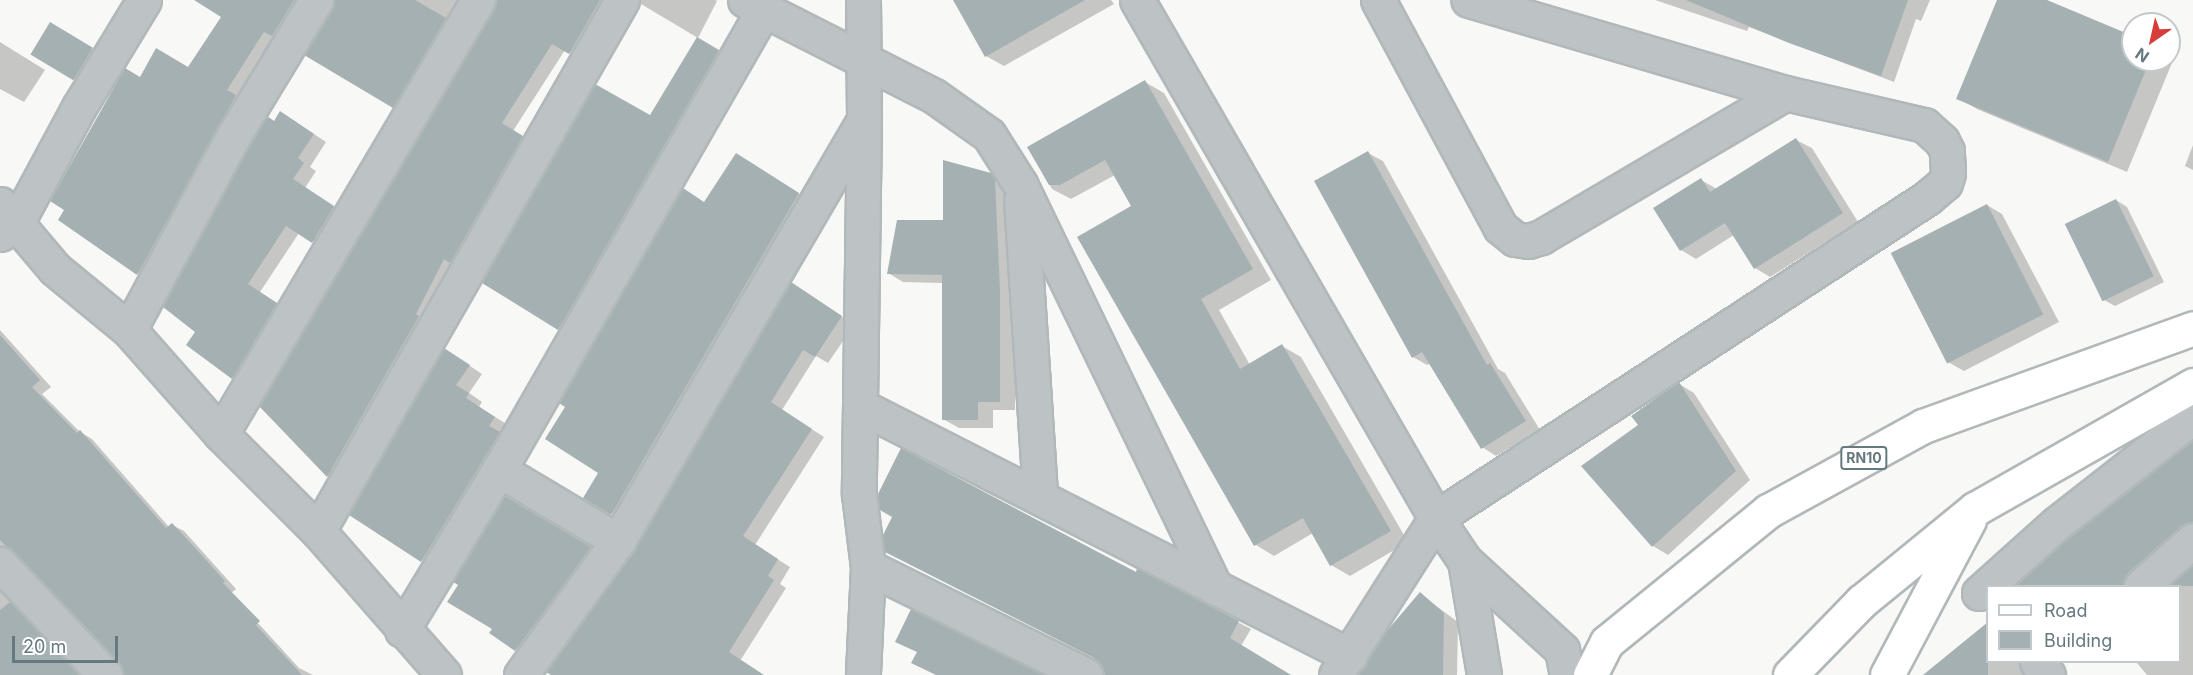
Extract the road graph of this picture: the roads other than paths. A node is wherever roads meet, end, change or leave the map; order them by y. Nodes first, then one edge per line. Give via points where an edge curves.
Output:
1 (316, 0) edge
2 (478, 0) edge
3 (622, 0) edge
4 (863, 0) edge
5 (1137, 0) edge
6 (1378, 0) edge
7 (1468, 0) edge
8 (141, 1) edge
9 (754, 5) edge
10 (863, 59) junction
11 (1785, 93) junction
12 (864, 118) junction
13 (1020, 184) junction
14 (5, 220) edge
15 (2193, 328) edge
16 (129, 330) junction
17 (2192, 398) edge
18 (860, 406) junction
19 (221, 434) junction
20 (499, 470) junction
21 (1040, 497) junction
22 (1975, 509) junction
23 (1436, 518) junction
24 (318, 531) junction
25 (2193, 540) edge
26 (618, 541) junction
27 (1465, 561) junction
28 (0, 564) edge
29 (868, 567) junction
30 (1996, 585) edge
31 (2142, 585) edge
32 (1215, 587) junction
33 (1934, 590) junction
34 (1983, 598) edge
35 (402, 630) junction
36 (1343, 665) edge
37 (105, 675) edge
38 (444, 675) edge
39 (521, 675) edge
40 (863, 675) edge
41 (1086, 675) edge
42 (1484, 675) edge
43 (1567, 675) edge
44 (1590, 675) edge
45 (1790, 675) edge
46 (1887, 675) edge

1 - 16 street via 234,135
2 - 19 street
3 - 24 street
4 - 10 street
5 - 23 street
6 - 11 street via 1500,227 1515,239 1528,241 1540,237
7 - 11 street
8 - 14 street via 79,107
9 - 10 street
9 - 20 street
10 - 12 street
10 - 13 street via 934,96 989,135
11 - 23 street via 1924,126 1935,133 1947,151 1945,183
12 - 18 street
12 - 26 street
13 - 21 street
13 - 32 street
14 - 16 street via 55,269
15 - 44 main road, RN10 via 1923,426 1768,512 1607,642
16 - 19 street
17 - 22 main road
17 - 30 street via 2186,422 2056,524
18 - 21 street
18 - 29 street via 859,494
19 - 24 street
20 - 26 street
20 - 35 street
21 - 32 street
22 - 33 main road
22 - 45 main road via 1862,601
23 - 27 street
23 - 36 street
24 - 35 street
25 - 31 street
26 - 39 street
27 - 42 street
27 - 43 street via 1562,650
28 - 37 street
29 - 40 street
29 - 41 street
32 - 36 street
33 - 34 street
33 - 46 main road
35 - 38 street

